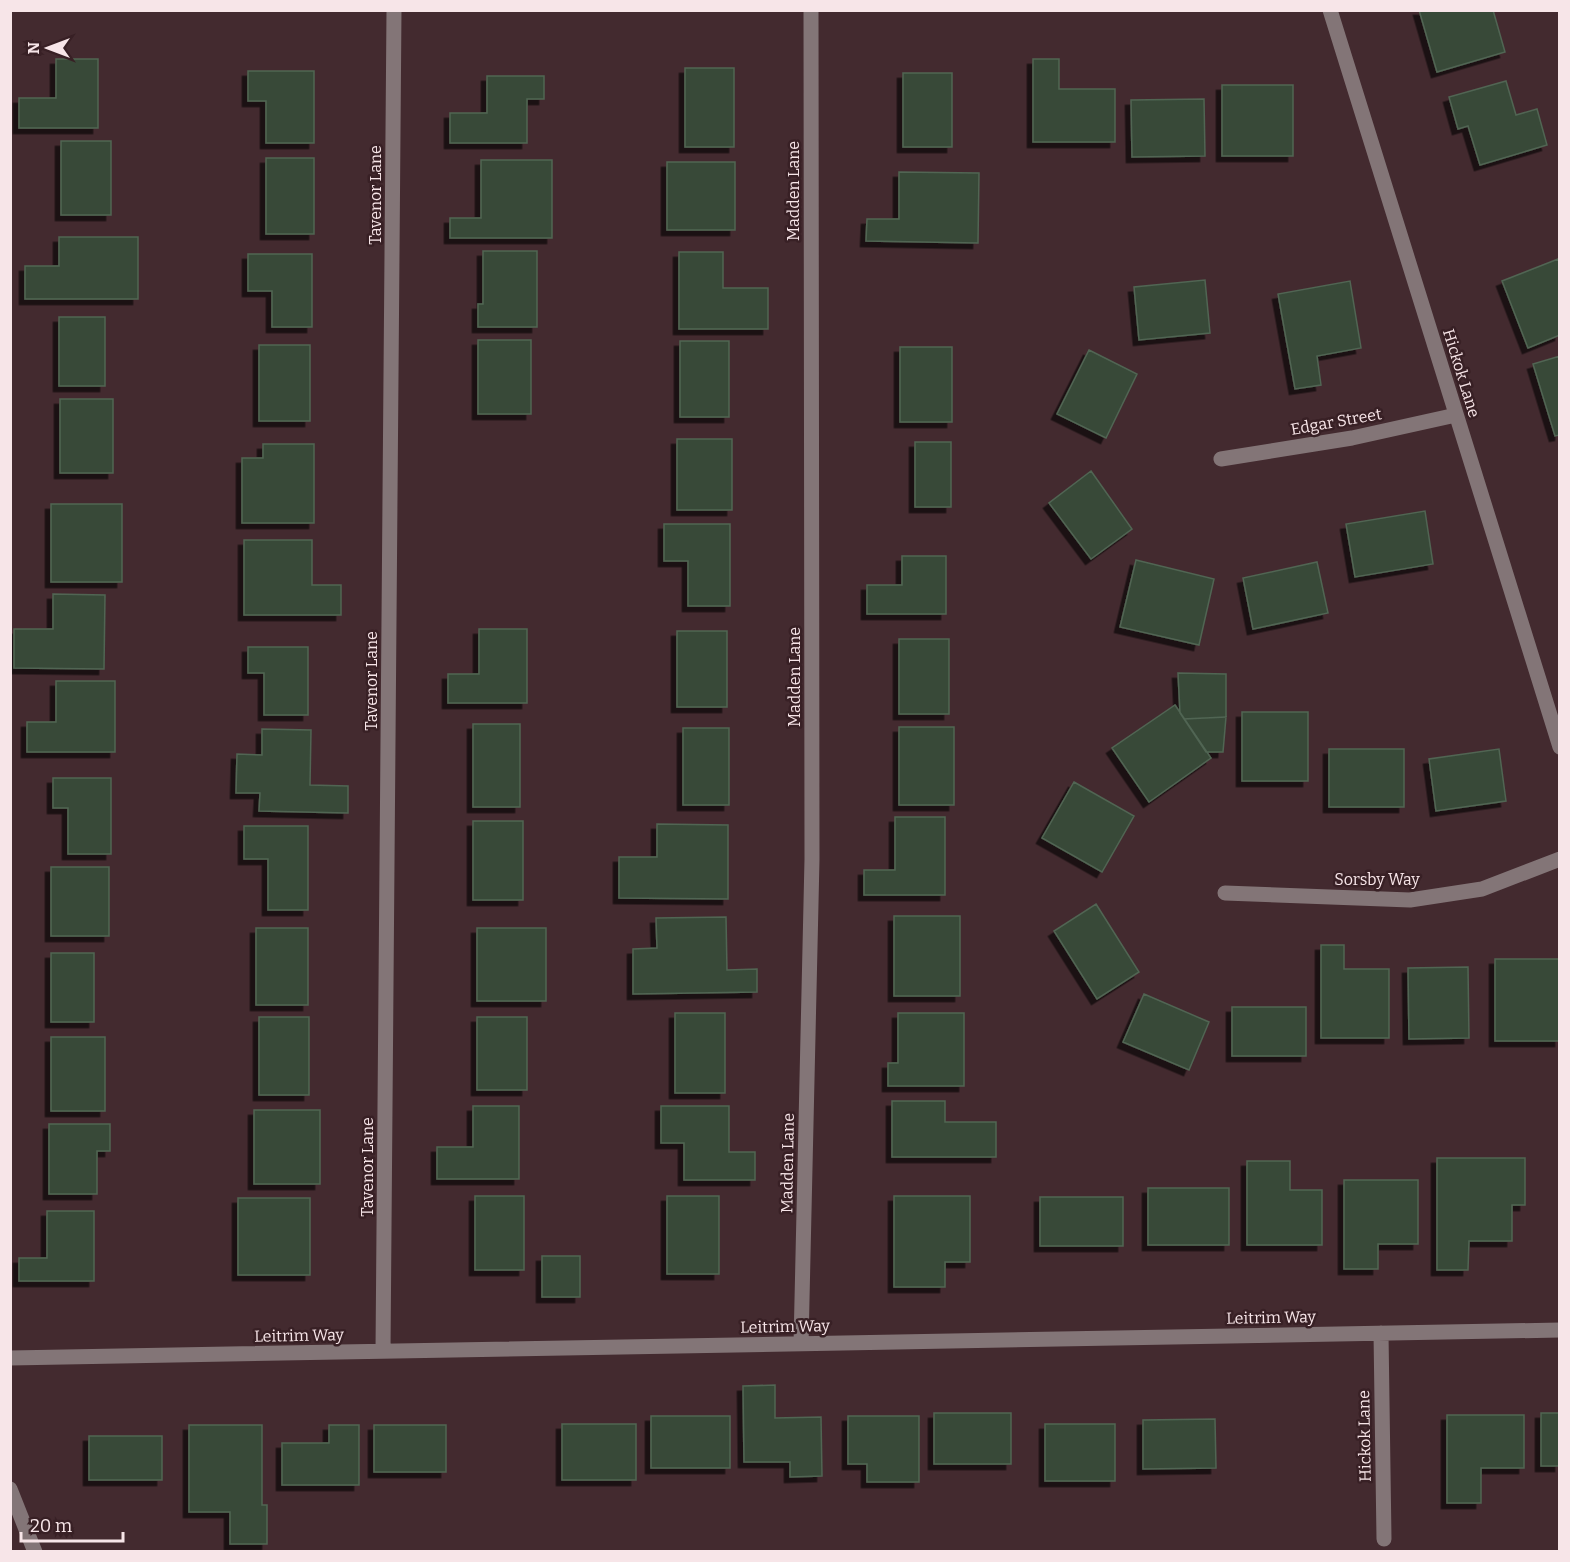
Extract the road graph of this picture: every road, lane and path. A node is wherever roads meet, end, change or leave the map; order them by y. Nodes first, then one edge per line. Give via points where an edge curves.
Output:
1 (394, 10) edge
2 (811, 10) edge
3 (1330, 10) edge
4 (1456, 415) junction
5 (1221, 459) dead end
6 (1560, 747) edge
7 (1560, 859) edge
8 (1225, 892) dead end
9 (1560, 1330) edge
10 (1381, 1333) junction
11 (801, 1344) junction
12 (383, 1351) junction
13 (10, 1358) edge
14 (10, 1489) edge
15 (1383, 1539) dead end
16 (35, 1551) edge

1 - 12 street, Tavenor Lane
2 - 11 street, Madden Lane via 812,859
3 - 4 street, Hickok Lane
4 - 5 street, Edgar Street via 1352,438
4 - 6 street, Hickok Lane
7 - 8 street, Sorsby Way via 1482,889 1410,900
9 - 10 street, Leitrim Way
10 - 11 street, Leitrim Way
10 - 15 street, Hickok Lane
11 - 12 street, Leitrim Way
12 - 13 street, Leitrim Way
14 - 16 street

